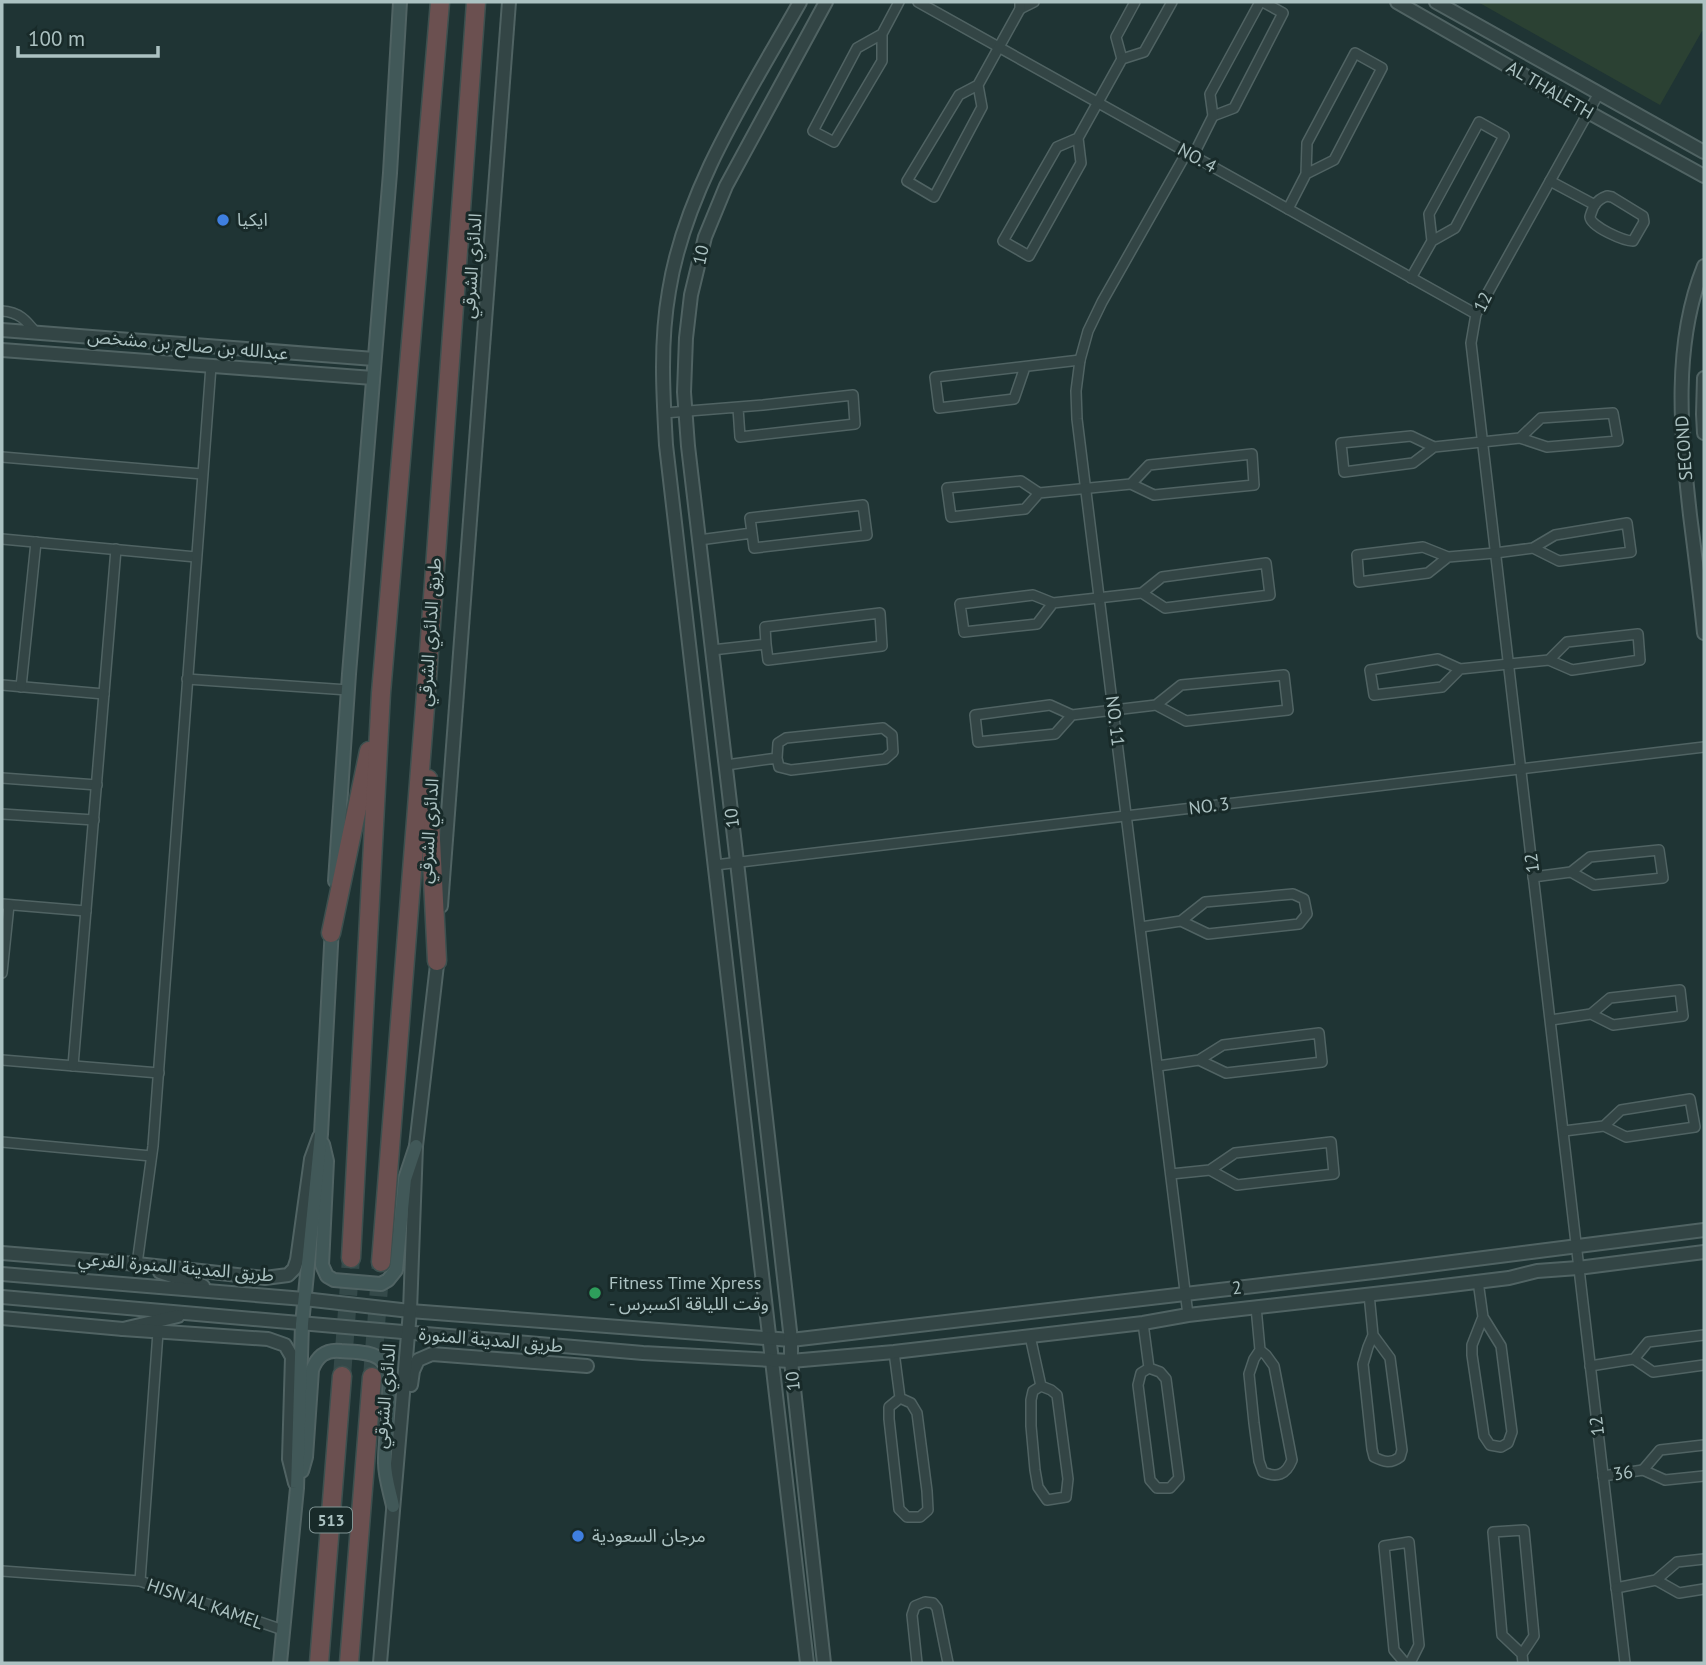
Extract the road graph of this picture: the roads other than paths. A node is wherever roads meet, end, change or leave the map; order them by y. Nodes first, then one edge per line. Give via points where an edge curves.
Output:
1 (400, 2) edge
2 (438, 2) edge
3 (476, 2) edge
4 (509, 2) edge
5 (800, 2) edge
6 (826, 2) edge
7 (899, 2) edge
8 (918, 2) edge
9 (1034, 2) edge
10 (1135, 2) edge
11 (1172, 2) edge
12 (1262, 2) edge
13 (1397, 2) edge
14 (1436, 2) edge
15 (1020, 6) edge
16 (882, 34) junction
17 (999, 47) junction
18 (1122, 59) junction
19 (978, 85) junction
20 (1599, 93) junction
21 (1098, 103) junction
22 (1588, 112) junction
23 (1213, 117) junction
24 (1078, 138) junction
25 (1704, 152) edge
26 (1190, 154) junction
27 (1306, 174) junction
28 (1704, 176) edge
29 (1550, 181) junction
30 (1595, 205) junction
31 (1288, 209) junction
32 (1432, 241) junction
33 (1704, 266) edge
34 (1411, 278) junction
35 (2, 311) edge
36 (1476, 314) junction
37 (2, 330) edge
38 (36, 333) junction
39 (2, 350) edge
40 (374, 359) junction
41 (1080, 360) junction
42 (211, 366) junction
43 (1025, 367) junction
44 (373, 378) junction
45 (1704, 378) edge
46 (738, 408) junction
47 (685, 411) junction
48 (664, 413) junction
49 (1704, 433) edge
50 (1520, 438) junction
51 (1483, 442) junction
52 (1434, 447) junction
53 (2, 457) edge
54 (202, 474) junction
55 (1131, 484) junction
56 (1086, 488) junction
57 (1039, 494) junction
58 (752, 533) junction
59 (2, 539) edge
60 (699, 540) junction
61 (36, 542) junction
62 (1533, 548) junction
63 (117, 549) junction
64 (1496, 553) junction
65 (196, 556) junction
66 (1448, 557) junction
67 (1142, 593) junction
68 (1100, 598) junction
69 (1054, 603) junction
70 (1704, 633) edge
71 (766, 644) junction
72 (712, 650) junction
73 (1549, 660) junction
74 (1508, 664) junction
75 (1460, 668) junction
76 (187, 679) junction
77 (2, 685) edge
78 (21, 687) junction
79 (348, 690) junction
80 (381, 693) junction
81 (104, 694) junction
82 (1156, 705) junction
83 (425, 707) junction
84 (1114, 710) junction
85 (1072, 715) junction
86 (1704, 747) edge
87 (777, 758) junction
88 (726, 765) junction
89 (1520, 769) junction
90 (2, 778) edge
91 (97, 785) junction
92 (2, 814) edge
93 (1127, 816) junction
94 (94, 820) junction
95 (737, 862) junction
96 (715, 865) junction
97 (1571, 872) junction
98 (1534, 877) junction
99 (5, 904) edge
100 (86, 911) junction
101 (1181, 921) junction
102 (1141, 927) junction
103 (331, 933) junction
104 (437, 961) junction
105 (2, 973) edge
106 (1591, 1014) junction
107 (1550, 1020) junction
108 (2, 1060) edge
109 (1199, 1060) junction
110 (73, 1066) junction
111 (1158, 1066) junction
112 (159, 1073) junction
113 (1604, 1126) junction
114 (1564, 1130) junction
115 (321, 1134) junction
116 (2, 1142) edge
117 (416, 1146) junction
118 (151, 1156) junction
119 (1210, 1170) junction
120 (1171, 1174) junction
121 (1704, 1230) edge
122 (1578, 1247) junction
123 (1704, 1252) edge
124 (2, 1253) edge
125 (351, 1258) tunnel mouth
126 (381, 1262) tunnel mouth
127 (137, 1264) junction
128 (1578, 1268) junction
129 (2, 1274) edge
130 (1478, 1281) junction
131 (223, 1293) junction
132 (1186, 1294) junction
133 (1369, 1294) junction
134 (2, 1297) edge
135 (304, 1300) junction
136 (1256, 1307) junction
137 (410, 1311) junction
138 (190, 1314) junction
139 (1188, 1315) junction
140 (1483, 1317) junction
141 (2, 1318) edge
142 (1143, 1323) junction
143 (302, 1324) junction
144 (123, 1329) junction
145 (158, 1332) junction
146 (408, 1333) junction
147 (1373, 1335) junction
148 (1704, 1335) edge
149 (1030, 1336) junction
150 (769, 1337) junction
151 (791, 1339) junction
152 (1260, 1350) junction
153 (894, 1352) junction
154 (1634, 1359) junction
155 (771, 1361) junction
156 (791, 1361) junction
157 (1704, 1365) edge
158 (587, 1366) dead end
159 (1590, 1366) junction
160 (1149, 1368) junction
161 (342, 1376) tunnel mouth
162 (372, 1377) tunnel mouth
163 (1041, 1386) junction
164 (900, 1398) junction
165 (1704, 1445) edge
166 (1643, 1470) junction
167 (1603, 1476) junction
168 (1704, 1476) edge
169 (296, 1488) junction
170 (393, 1506) junction
171 (1704, 1559) edge
172 (2, 1571) edge
173 (1656, 1580) junction
174 (140, 1581) junction
175 (1616, 1588) junction
176 (1704, 1590) edge
177 (283, 1630) junction
178 (1523, 1659) edge
179 (280, 1663) edge
180 (319, 1663) edge
181 (349, 1663) edge
182 (380, 1663) edge
183 (807, 1663) edge
184 (824, 1663) edge
185 (918, 1663) edge
186 (948, 1663) edge
187 (1407, 1663) edge
188 (1625, 1663) edge

1 - 40 main road
2 - 80 highway
3 - 83 highway, طريق الدائري الشرقي
4 - 104 street, الدائري الشرقي
5 - 48 street, 10 via 704,177 684,230 669,290 664,335
6 - 47 street, 10 via 726,186 705,237 686,338
7 - 16 street
8 - 17 street, NO. 4
9 - 15 street
10 - 18 street via 1116,37
11 - 18 street via 1144,52
12 - 23 street via 1210,94
12 - 23 street via 1283,13 1234,108
13 - 22 street, AL THALETH
14 - 20 street, AL THALETH
15 - 17 street
16 - 16 street via 857,48 813,131 834,142 882,61
17 - 19 street
17 - 21 street, NO. 4
18 - 21 street
19 - 19 street via 959,95 907,181 934,197 982,107
20 - 22 street, 12
20 - 25 street, AL THALETH
21 - 24 street
21 - 26 street, NO. 4
22 - 28 street, AL THALETH
22 - 29 street, 12
23 - 26 street, NO. 11
24 - 24 street via 1057,147 1003,242 1029,256 1081,163
26 - 31 street, NO. 4
26 - 41 street, NO. 11 via 1102,302
27 - 27 street via 1334,160 1382,68 1354,53 1307,143
27 - 31 street
29 - 30 street
29 - 36 street, 12
30 - 30 street via 1609,196 1641,214 1644,222 1635,240 1628,242 1596,226 1590,217
31 - 34 street, NO. 4
32 - 32 street via 1429,214 1479,122 1504,136 1455,228
32 - 34 street
33 - 70 street, SECOND via 1686,340 1681,413
34 - 36 street, NO. 4
35 - 38 street via 27,320
36 - 51 street, 12 via 1471,343
37 - 38 street, عبدالله بن صالح بن مشخص
38 - 40 street, عبدالله بن صالح بن مشخص
39 - 42 street, عبدالله بن صالح بن مشخص
40 - 44 main road
41 - 43 street
41 - 56 street, NO. 11 via 1077,419
42 - 44 street, عبدالله بن صالح بن مشخص
42 - 54 street
43 - 43 street via 935,377 939,408 1014,399
44 - 79 main road
45 - 49 street, SECOND
46 - 46 street via 740,438 855,424 853,395
46 - 47 street
47 - 48 street
47 - 60 street, 10
48 - 96 street, 10
50 - 50 street via 1541,418 1614,412 1618,441 1547,447
50 - 51 street
51 - 52 street
51 - 64 street, 12
52 - 52 street via 1413,463 1344,472 1341,443 1411,436
53 - 54 street
54 - 65 street
55 - 55 street via 1149,465 1252,454 1254,485 1154,495
55 - 56 street
56 - 57 street
56 - 68 street, NO. 11
57 - 57 street via 1025,509 951,517 947,488 1021,481
58 - 58 street via 750,518 863,505 867,535 754,548
58 - 60 street
59 - 61 street
60 - 72 street, 10
61 - 63 street
61 - 78 street
62 - 62 street via 1555,535 1627,523 1631,552 1559,561
62 - 64 street
63 - 65 street
63 - 81 street
64 - 66 street
64 - 74 street, 12
65 - 76 street
66 - 66 street via 1428,573 1359,582 1357,555 1423,547
67 - 67 street via 1162,576 1266,564 1270,595 1165,608
67 - 68 street
68 - 69 street
68 - 84 street, NO. 11
69 - 69 street via 1037,624 964,632 960,604 1033,595
71 - 71 street via 765,627 880,613 882,646 768,660
71 - 72 street
72 - 88 street, 10
73 - 73 street via 1567,642 1637,634 1640,660 1572,670
73 - 74 street
74 - 75 street
74 - 89 street, 12
75 - 75 street via 1442,687 1374,695 1370,670 1438,659
76 - 79 street
76 - 112 street
77 - 78 street
78 - 81 street
79 - 103 main road
80 - 103 highway
80 - 125 highway
81 - 91 street
82 - 82 street via 1181,685 1284,675 1288,710 1186,721
82 - 84 street
83 - 104 highway
83 - 126 highway, طريق الدائري الشرقي
84 - 85 street
84 - 93 street, NO. 11
85 - 85 street via 1055,734 978,742 975,715 1050,705
86 - 89 street, NO. 3
87 - 87 street via 778,743 786,738 883,727 892,735 893,752 885,759 791,770 779,767
87 - 88 street
88 - 95 street, 10
89 - 93 street, NO. 3
89 - 98 street, 12
90 - 91 street
91 - 94 street
92 - 94 street
93 - 95 street, NO. 3
93 - 102 street, NO. 11
94 - 100 street
95 - 96 street, NO. 3
95 - 151 street, 10
96 - 150 street, 10
97 - 97 street via 1590,857 1659,850 1663,878 1594,885
97 - 98 street
98 - 107 street, 12
99 - 100 street
99 - 105 street
100 - 110 street
101 - 101 street via 1205,902 1293,894 1304,900 1307,914 1299,924 1208,934
101 - 102 street
102 - 111 street, NO. 11
103 - 115 main road
104 - 117 street, الدائري الشرقي
106 - 106 street via 1610,998 1680,990 1683,1016 1613,1025
106 - 107 street
107 - 114 street, 12
108 - 110 street
109 - 109 street via 1223,1045 1319,1033 1322,1062 1226,1073
109 - 111 street
110 - 112 street
111 - 120 street, NO. 11
112 - 118 street
113 - 113 street via 1621,1110 1690,1100 1695,1127 1626,1137
113 - 114 street
114 - 122 street, 12
115 - 117 main road via 327,1161 322,1265 334,1280 381,1284 396,1270 405,1179
115 - 127 street, طريق المدينة المنورة الفرعي via 311,1159 297,1260 288,1275 265,1278
115 - 135 main road
116 - 118 street
117 - 137 street, الدائري الشرقي
118 - 127 street
119 - 119 street via 1235,1153 1331,1142 1334,1174 1237,1185
119 - 120 street
120 - 132 street, NO. 11
121 - 122 street, 2
122 - 128 street, 12
122 - 132 street, 2
123 - 128 street, 2
124 - 127 street, طريق المدينة المنورة الفرعي
127 - 131 street
128 - 130 street, 2
128 - 159 street, 12
129 - 131 street, طريق المدينة المنورة
130 - 133 street, 2
130 - 140 street
131 - 135 street, طريق المدينة المنورة
132 - 139 street, NO. 11
132 - 151 street, 2
133 - 136 street, 2
133 - 147 street
134 - 138 street, طريق المدينة المنورة
135 - 137 street, طريق المدينة المنورة
135 - 143 main road
136 - 139 street, 2
136 - 152 street
137 - 146 street, الدائري الشرقي
137 - 150 street, طريق المدينة المنورة
138 - 143 street, طريق المدينة المنورة
138 - 144 street
139 - 142 street, 2
140 - 140 street via 1472,1355 1484,1436 1490,1445 1501,1447 1512,1432 1501,1346
141 - 144 street
142 - 149 street, 2
142 - 160 street
143 - 146 street, طريق المدينة المنورة
143 - 169 main road
144 - 145 street
145 - 169 street via 268,1339 285,1345 292,1357 289,1459
145 - 174 street
146 - 155 street, طريق المدينة المنورة
146 - 170 street, الدائري الشرقي
147 - 147 street via 1363,1364 1372,1449 1374,1457 1394,1462 1402,1450 1390,1358
148 - 154 street via 1648,1342
149 - 153 street, 2
149 - 163 street
150 - 151 street, 2
150 - 155 street, 10
151 - 156 street, 10
152 - 152 street via 1275,1366 1292,1460 1279,1475 1263,1472 1257,1448 1249,1374
153 - 156 street, 2
153 - 164 street
154 - 157 street via 1653,1372
154 - 159 street
155 - 156 street, 2
155 - 183 street, 10
156 - 184 street, 10
158 - 170 street via 432,1354 418,1360 412,1371 403,1470
159 - 167 street, 12
160 - 160 street via 1166,1379 1179,1478 1170,1488 1157,1488 1150,1480 1138,1385 1141,1373
161 - 180 highway, 513
162 - 181 highway, 513
163 - 163 street via 1057,1395 1068,1479 1066,1497 1046,1500 1038,1488 1031,1426 1033,1391
164 - 164 street via 917,1413 928,1510 920,1517 906,1517 899,1509 889,1407
165 - 166 street, 36 via 1660,1450
166 - 167 street, 36
166 - 168 street, 36 via 1665,1480
167 - 175 street, 12
169 - 170 main road via 306,1457 316,1360 335,1350 376,1355 388,1371 385,1465
169 - 177 main road
170 - 182 street, الدائري الشرقي
171 - 173 street via 1677,1562
172 - 174 street, HISN AL KAMEL
173 - 175 street
173 - 176 street via 1679,1593
174 - 177 street, HISN AL KAMEL
175 - 188 street, 12
177 - 179 main road
178 - 178 street via 1534,1636 1524,1530 1493,1532 1502,1635
185 - 186 street via 912,1615 915,1606 925,1602 937,1608
187 - 187 street via 1419,1645 1409,1542 1384,1545 1394,1650

